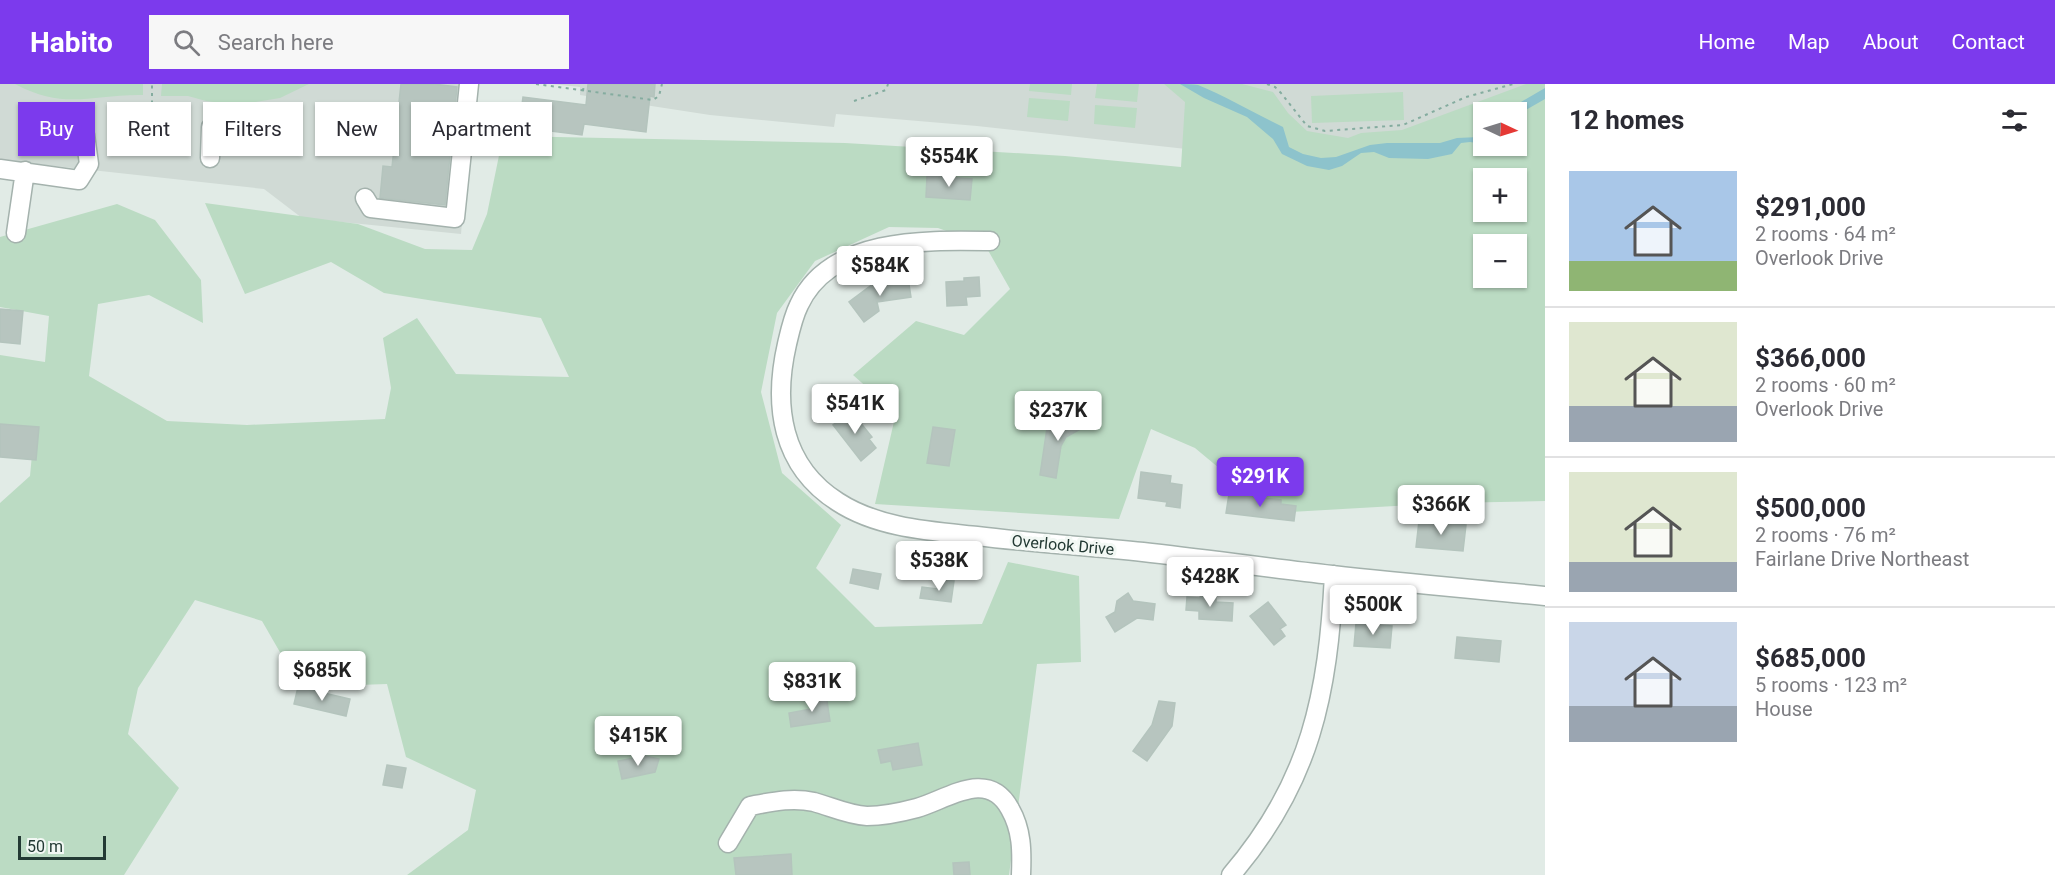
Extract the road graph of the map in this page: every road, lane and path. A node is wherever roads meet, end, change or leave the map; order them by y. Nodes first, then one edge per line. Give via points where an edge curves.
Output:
1 (152, 84) edge
2 (469, 84) edge
3 (536, 84) edge
4 (584, 84) edge
5 (662, 84) edge
6 (888, 84) edge
7 (1266, 84) edge
8 (1513, 84) edge
9 (583, 91) junction
10 (152, 102) edge
11 (854, 102) dead end
12 (91, 156) edge
13 (0, 169) edge
14 (25, 171) junction
15 (365, 198) dead end
16 (16, 233) dead end
17 (990, 241) dead end
18 (1334, 575) junction
19 (1545, 596) edge
20 (728, 843) dead end
21 (1021, 875) edge
22 (1231, 875) edge

1 - 10 path
2 - 15 street via 454,218 372,207
3 - 9 path
4 - 9 path
5 - 9 path via 659,96 653,100
6 - 11 path via 880,94
7 - 8 path via 1281,93 1307,126 1325,131 1403,125 1466,97
12 - 14 street via 94,165 79,180
13 - 14 street
14 - 16 street
17 - 18 street, Overlook Drive via 879,247 833,267 809,288 793,318 782,369 780,403 786,436 812,480 857,513 922,530
18 - 19 street, Overlook Drive
18 - 22 street via 1327,659 1310,739 1274,818
20 - 21 street via 750,806 792,800 868,816 916,808 980,788 1004,799 1018,823

